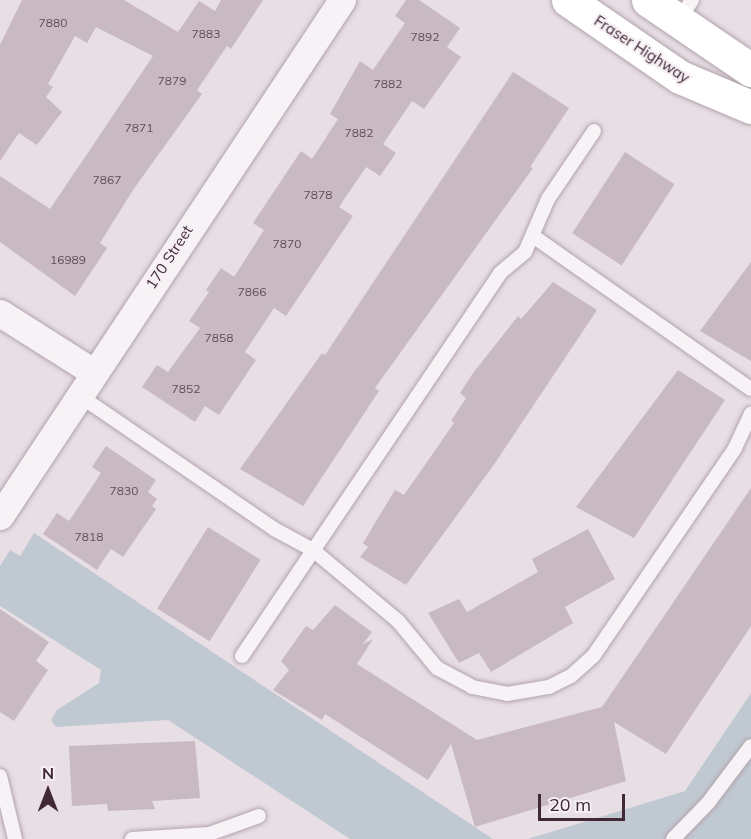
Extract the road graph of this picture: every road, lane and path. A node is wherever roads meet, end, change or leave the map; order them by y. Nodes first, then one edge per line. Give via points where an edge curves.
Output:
1 (342, 0) edge
2 (568, 0) edge
3 (587, 0) edge
4 (648, 0) edge
5 (685, 10) edge
6 (751, 70) edge
7 (751, 107) edge
8 (594, 131) dead end
9 (533, 236) junction
10 (0, 313) edge
11 (95, 373) junction
12 (751, 389) edge
13 (80, 396) junction
14 (751, 414) edge
15 (0, 516) edge
16 (313, 550) junction
17 (242, 656) dead end
18 (751, 746) edge
19 (0, 776) edge
20 (259, 816) dead end
21 (15, 839) edge
22 (132, 839) edge
23 (673, 839) edge

1 - 11 street, 170 Street via 148,287 140,308
2 - 7 main road, Fraser Highway via 680,77
3 - 5 main road via 652,28
4 - 5 main road
5 - 6 main road
8 - 9 lane via 548,200
9 - 12 lane
9 - 16 lane via 525,252 500,273
10 - 11 street
11 - 13 street, 170 Street
13 - 15 street, 170 Street
13 - 16 lane via 274,529
14 - 16 lane via 735,448 594,655 571,676 549,687 507,694 489,692 437,668 385,609
16 - 17 lane
18 - 23 lane via 708,803
19 - 21 lane
20 - 22 lane via 209,834

